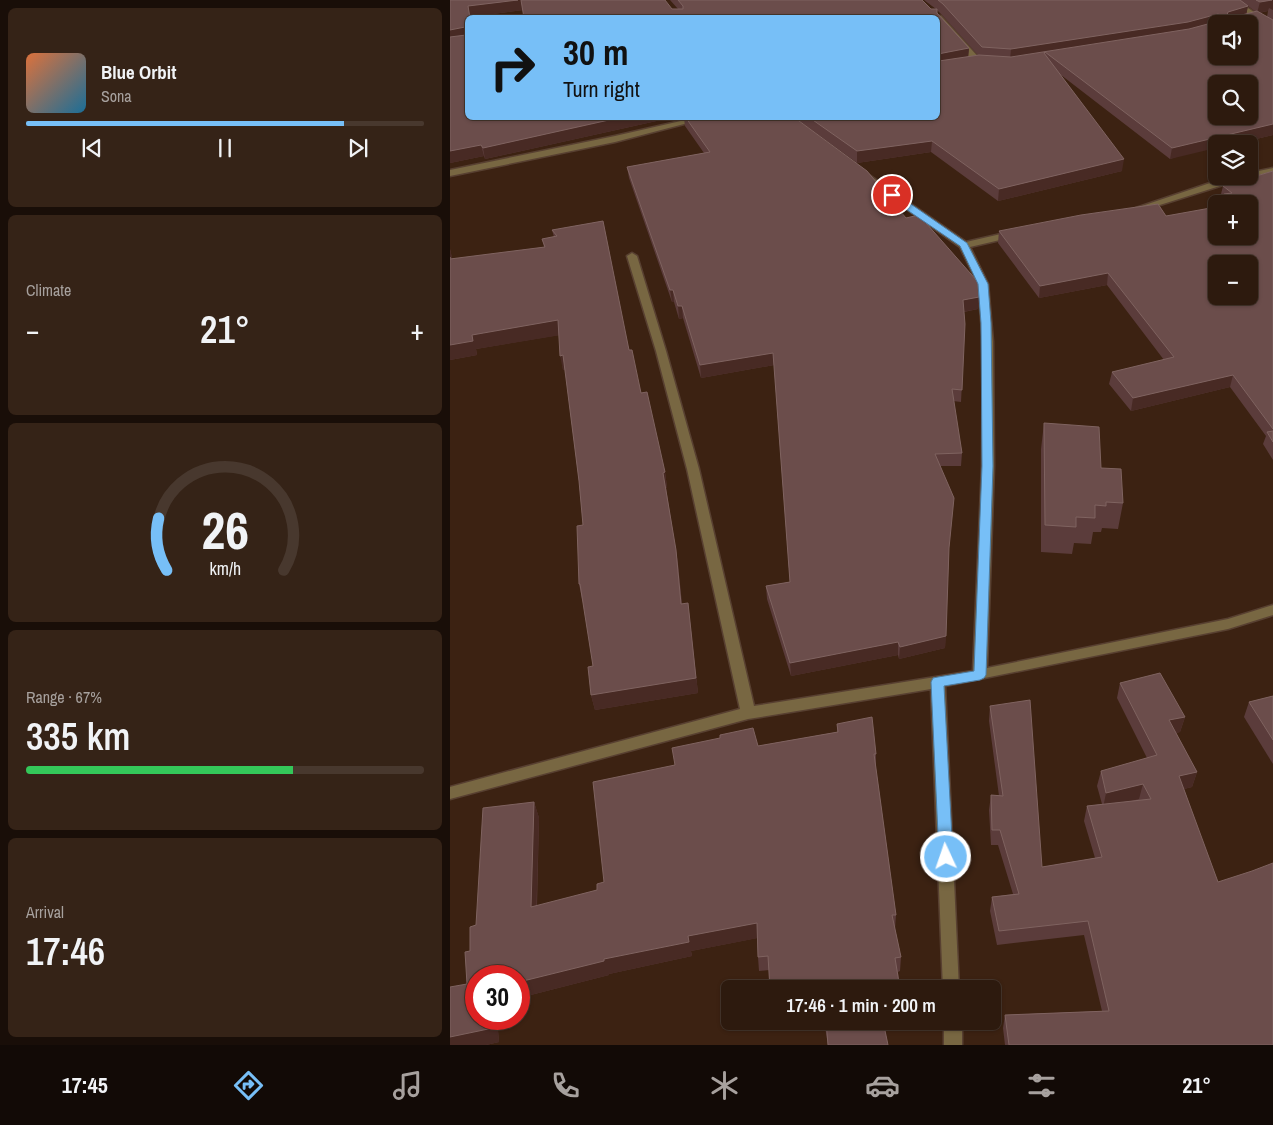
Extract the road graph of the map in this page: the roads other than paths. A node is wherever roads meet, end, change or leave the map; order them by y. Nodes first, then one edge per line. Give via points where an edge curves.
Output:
1 (1231, 0) edge
2 (1253, 15) edge
3 (1264, 15) edge
4 (1258, 16) edge
5 (1258, 18) edge
6 (940, 21) edge
7 (1273, 29) edge
8 (978, 62) edge
9 (694, 120) edge
10 (1273, 171) edge
11 (450, 173) edge
12 (862, 173) edge
13 (1258, 174) edge
14 (1214, 185) edge
15 (1133, 211) edge
16 (1020, 233) edge
17 (964, 244) junction
18 (632, 256) dead end
19 (1273, 610) edge
20 (980, 675) junction
21 (938, 682) junction
22 (748, 713) junction
23 (450, 793) edge
24 (951, 980) edge
25 (953, 1030) edge
26 (953, 1045) edge

1 - 2 street
3 - 4 street
5 - 7 street
6 - 8 street
9 - 11 street
10 - 13 street
12 - 17 street
14 - 15 street
16 - 17 street
17 - 20 street via 983,284 988,342 988,466
18 - 22 street via 692,469
19 - 20 street via 1228,624
20 - 21 street
21 - 22 street
21 - 24 street
22 - 23 street
25 - 26 street

